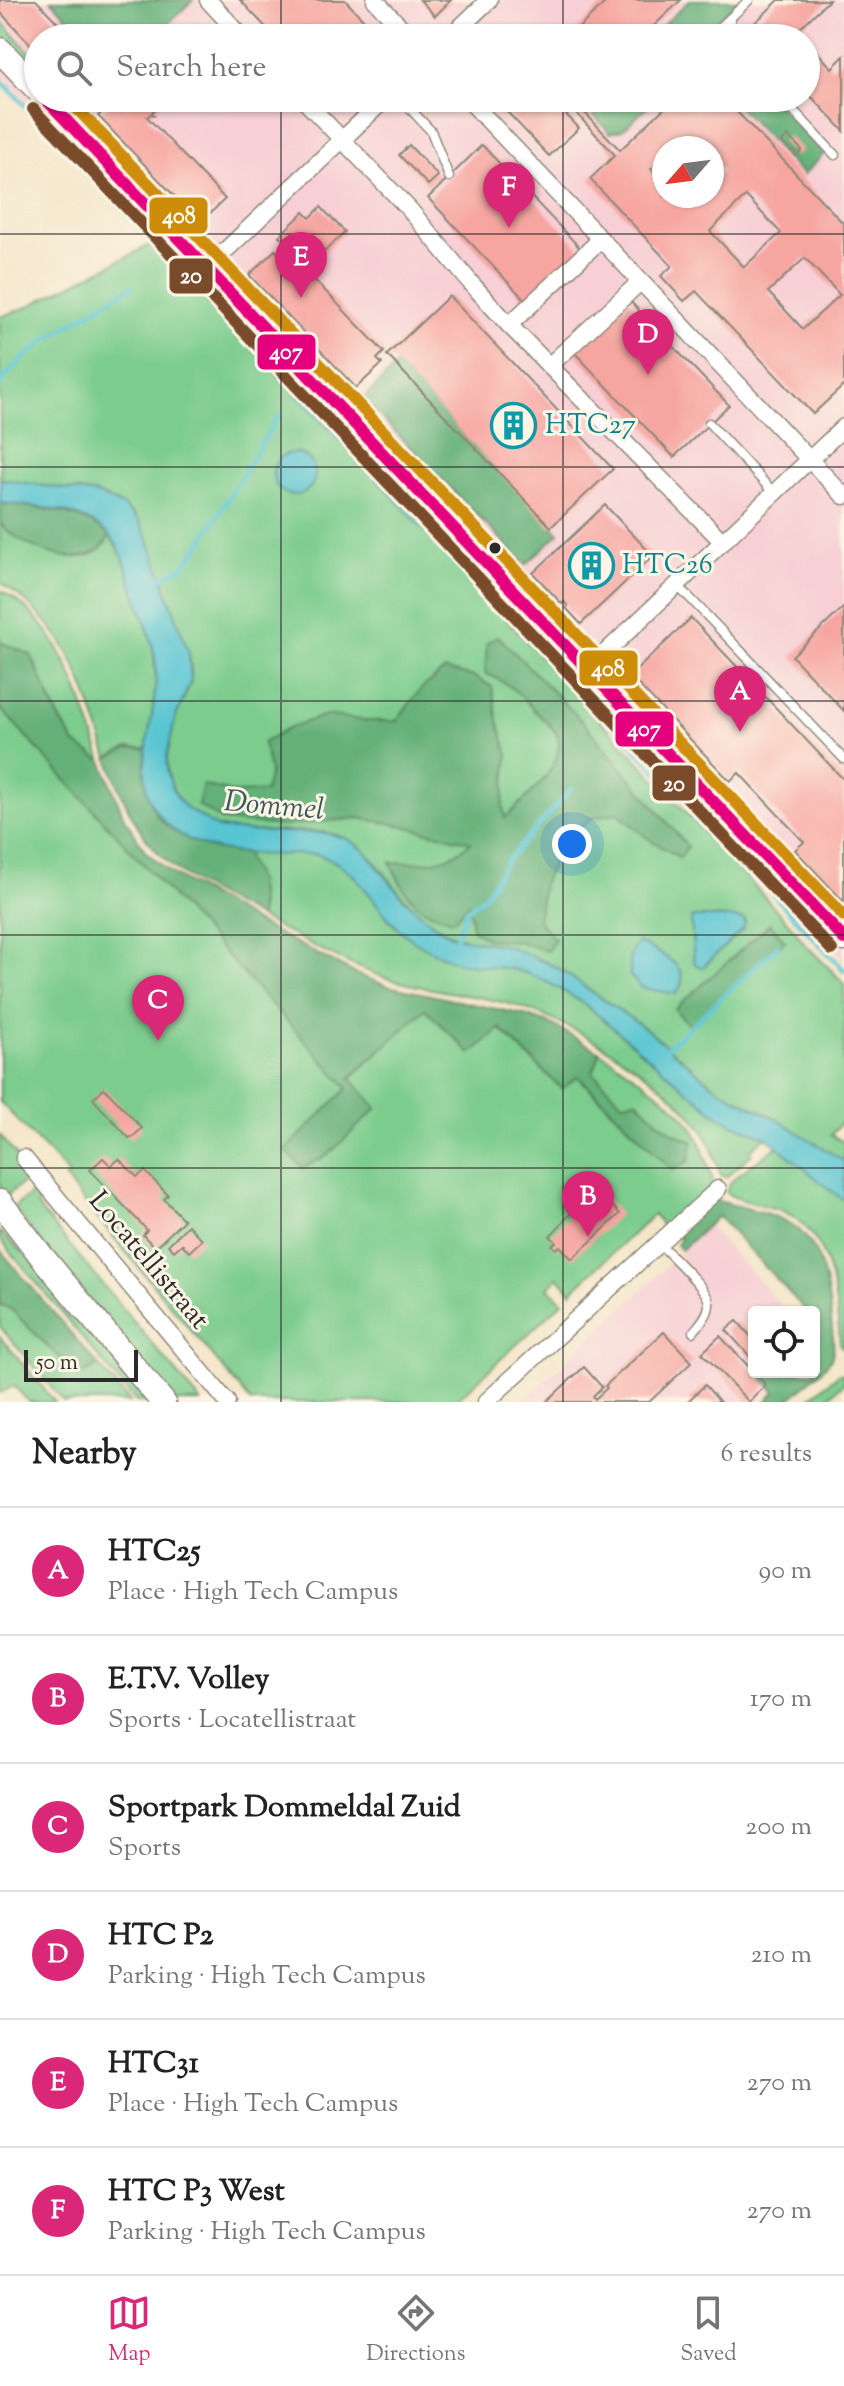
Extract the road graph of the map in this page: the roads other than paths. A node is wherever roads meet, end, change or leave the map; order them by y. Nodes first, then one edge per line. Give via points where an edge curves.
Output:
1 (375, 0) edge
2 (489, 0) edge
3 (749, 0) edge
4 (213, 2) edge
5 (730, 19) junction
6 (231, 24) edge
7 (398, 24) edge
8 (464, 24) edge
9 (724, 24) edge
10 (731, 24) edge
11 (0, 50) edge
12 (24, 75) edge
13 (58, 112) edge
14 (316, 112) edge
15 (371, 112) edge
16 (413, 112) edge
17 (480, 112) edge
18 (795, 112) edge
19 (343, 139) junction
20 (835, 155) dead end
21 (449, 177) dead end
22 (600, 240) junction
23 (207, 268) junction
24 (640, 282) junction
25 (509, 325) junction
26 (549, 366) junction
27 (709, 423) dead end
28 (844, 427) edge
29 (810, 459) junction
30 (774, 493) junction
31 (844, 496) edge
32 (723, 542) junction
33 (676, 586) junction
34 (587, 670) junction
35 (844, 759) edge
36 (844, 939) edge
37 (24, 1158) dead end
38 (718, 1189) dead end
39 (0, 1202) edge
40 (0, 1223) edge
41 (665, 1249) dead end
42 (43, 1258) junction
43 (693, 1332) dead end
44 (163, 1402) edge
45 (227, 1402) edge
46 (486, 1402) edge

1 - 7 street
2 - 8 street
3 - 5 lane
4 - 6 street
5 - 9 lane
5 - 10 lane
11 - 12 street
13 - 23 street
14 - 19 street
15 - 19 street
16 - 21 lane via 431,131
17 - 22 street
18 - 20 lane
19 - 23 street
19 - 25 street
22 - 24 street
22 - 25 street
23 - 34 street
24 - 26 street
24 - 29 street
25 - 26 street
26 - 32 street
27 - 30 lane
28 - 29 street
29 - 30 street
29 - 31 street
30 - 32 street
32 - 33 street
33 - 34 street
33 - 35 lane
34 - 36 street
37 - 45 street, Locatellistraat
38 - 46 street
39 - 42 street
40 - 42 street
41 - 43 lane via 709,1300
42 - 44 street

